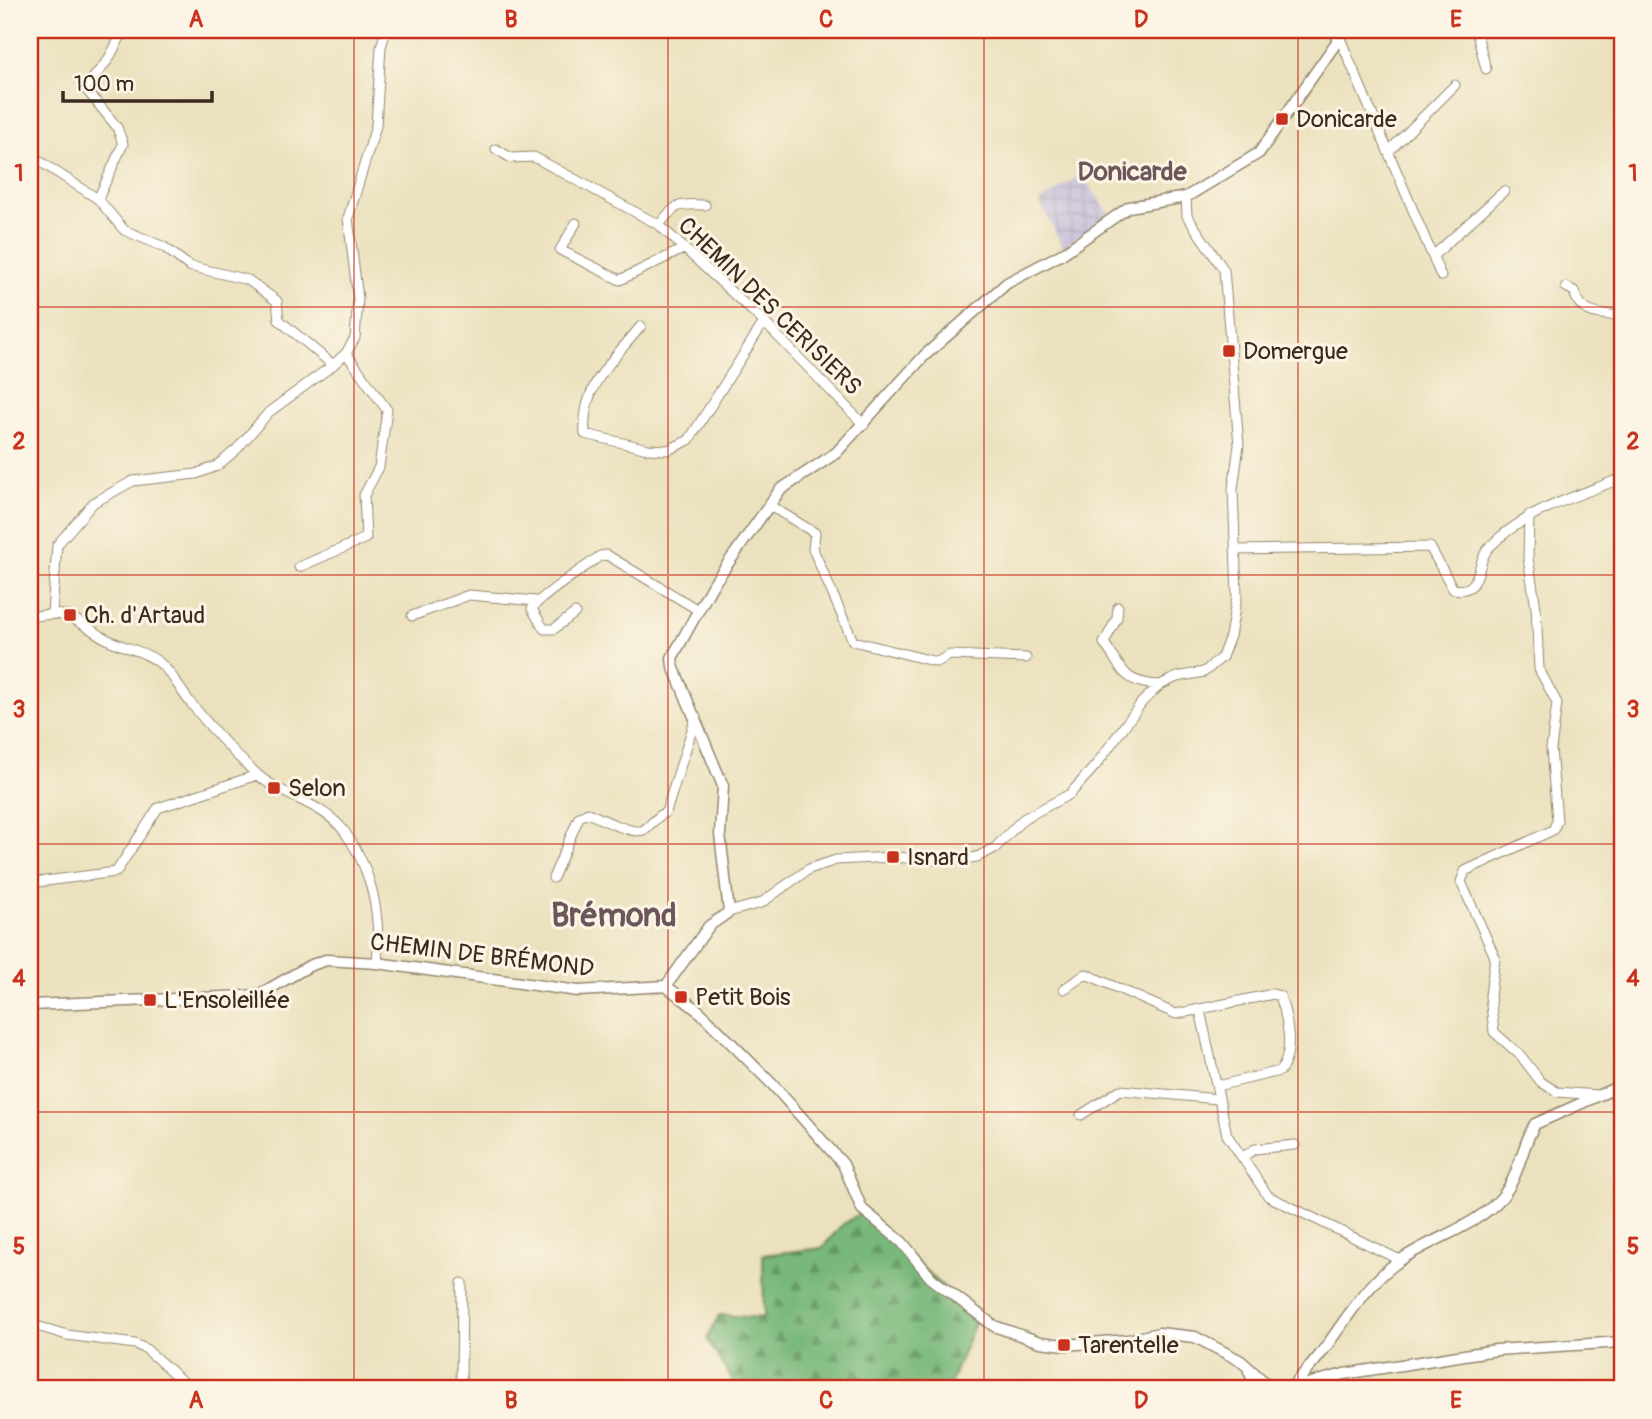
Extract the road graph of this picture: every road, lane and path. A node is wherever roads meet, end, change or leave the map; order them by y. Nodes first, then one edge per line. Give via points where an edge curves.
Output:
1 (124, 30) edge
2 (386, 30) edge
3 (1476, 30) edge
4 (1340, 33) edge
5 (1486, 69) dead end
6 (1455, 85) dead end
7 (496, 149) dead end
8 (1389, 151) junction
9 (30, 155) edge
10 (1504, 191) dead end
11 (1186, 197) junction
12 (98, 199) junction
13 (705, 205) dead end
14 (576, 223) dead end
15 (659, 225) junction
16 (683, 249) junction
17 (1433, 256) junction
18 (1441, 276) dead end
19 (1566, 287) dead end
20 (1622, 316) edge
21 (764, 322) junction
22 (640, 326) dead end
23 (346, 353) junction
24 (333, 365) junction
25 (863, 425) junction
26 (1622, 478) edge
27 (769, 505) junction
28 (1529, 515) junction
29 (1235, 550) junction
30 (299, 567) dead end
31 (536, 601) junction
32 (1118, 607) dead end
33 (698, 610) junction
34 (52, 613) junction
35 (575, 613) dead end
36 (30, 617) edge
37 (412, 617) dead end
38 (1026, 657) dead end
39 (1160, 685) junction
40 (695, 717) junction
41 (257, 775) junction
42 (553, 878) dead end
43 (30, 883) edge
44 (729, 912) junction
45 (377, 963) junction
46 (666, 986) junction
47 (1064, 989) dead end
48 (30, 1005) edge
49 (1200, 1010) junction
50 (1622, 1085) edge
51 (1217, 1086) junction
52 (1602, 1095) junction
53 (1218, 1099) junction
54 (1081, 1115) dead end
55 (1295, 1145) dead end
56 (1243, 1157) junction
57 (1400, 1260) junction
58 (462, 1283) dead end
59 (30, 1324) edge
60 (1622, 1342) edge
61 (1241, 1361) junction
62 (1311, 1371) junction
63 (1344, 1374) junction
64 (1303, 1387) edge
65 (190, 1389) edge
66 (207, 1389) edge
67 (461, 1389) edge
68 (1257, 1389) edge
69 (1272, 1389) edge
70 (1291, 1389) edge

1 - 12 street via 108,61 85,88 117,127 123,144
2 - 23 street via 376,126 348,218 358,299 355,338
3 - 5 street
4 - 8 street
4 - 11 street via 1264,148
6 - 8 street
7 - 15 street, CHEMIN DES CERISIERS via 511,158 534,157
8 - 17 street
9 - 12 street
10 - 17 street
11 - 25 street via 1129,207 1062,254 1007,283 924,356
11 - 29 street via 1187,216 1224,270 1239,445 1233,489
12 - 24 street via 124,230 164,247 189,266 248,280 258,287 277,301 279,320
13 - 15 street via 680,204
14 - 16 street via 560,250 620,281
15 - 16 street, CHEMIN DES CERISIERS
16 - 21 street, CHEMIN DES CERISIERS
17 - 18 street
19 - 20 street via 1574,291 1586,312
21 - 22 street via 689,440 668,450 585,435 583,414 591,387
21 - 25 street, CHEMIN DES CERISIERS
23 - 24 street
23 - 30 street via 387,410 379,467 364,495 366,538
24 - 34 street via 269,412 217,466 196,474 132,481 93,503 57,545
25 - 27 street via 836,453 780,490
26 - 28 street
27 - 33 street
27 - 38 street via 815,533 813,549 853,641 937,662 950,655
28 - 29 street via 1488,549 1473,586 1464,591 1453,589 1430,547
28 - 52 street via 1528,558 1539,669 1557,703 1550,749 1557,821 1553,830 1465,870 1461,882 1495,957 1490,996 1494,1032 1541,1082 1557,1092
29 - 39 street via 1236,614 1222,657 1204,672
31 - 33 street via 607,555
31 - 35 street via 532,609 544,629 554,629
31 - 37 street via 469,594
32 - 39 street via 1104,643 1129,680
33 - 40 street via 672,658
34 - 36 street
34 - 41 street via 70,615 105,639 161,664
39 - 44 street via 1069,794 1023,819 995,848 977,857 950,861 836,860 809,869 761,903
40 - 42 street via 666,812 636,833 588,813 579,817
40 - 44 street via 723,786 720,834
41 - 43 street via 158,808 116,872
41 - 45 street via 321,811 349,839 373,888
44 - 46 street via 709,926
45 - 46 street, CHEMIN DE BRÉMOND via 578,991
45 - 48 street, CHEMIN DE BRÉMOND via 317,962 248,996
46 - 61 street via 700,1012 773,1085 842,1164 862,1209 902,1242 931,1278 994,1326 1064,1345 1172,1332 1195,1336
47 - 49 street via 1086,974 1176,1014
49 - 51 street
49 - 51 street via 1273,994 1282,1002 1289,1052 1280,1071
50 - 52 street
51 - 53 street
52 - 57 street via 1535,1124 1517,1173 1493,1206
53 - 54 street via 1120,1090
53 - 56 street via 1227,1135
55 - 56 street via 1255,1149
56 - 57 street via 1268,1196
57 - 62 street via 1362,1297
58 - 67 street
59 - 65 street via 68,1335 135,1344
60 - 63 street via 1496,1350
61 - 68 street
61 - 69 street
62 - 63 street
62 - 64 street
62 - 70 street
63 - 64 street
65 - 66 street

